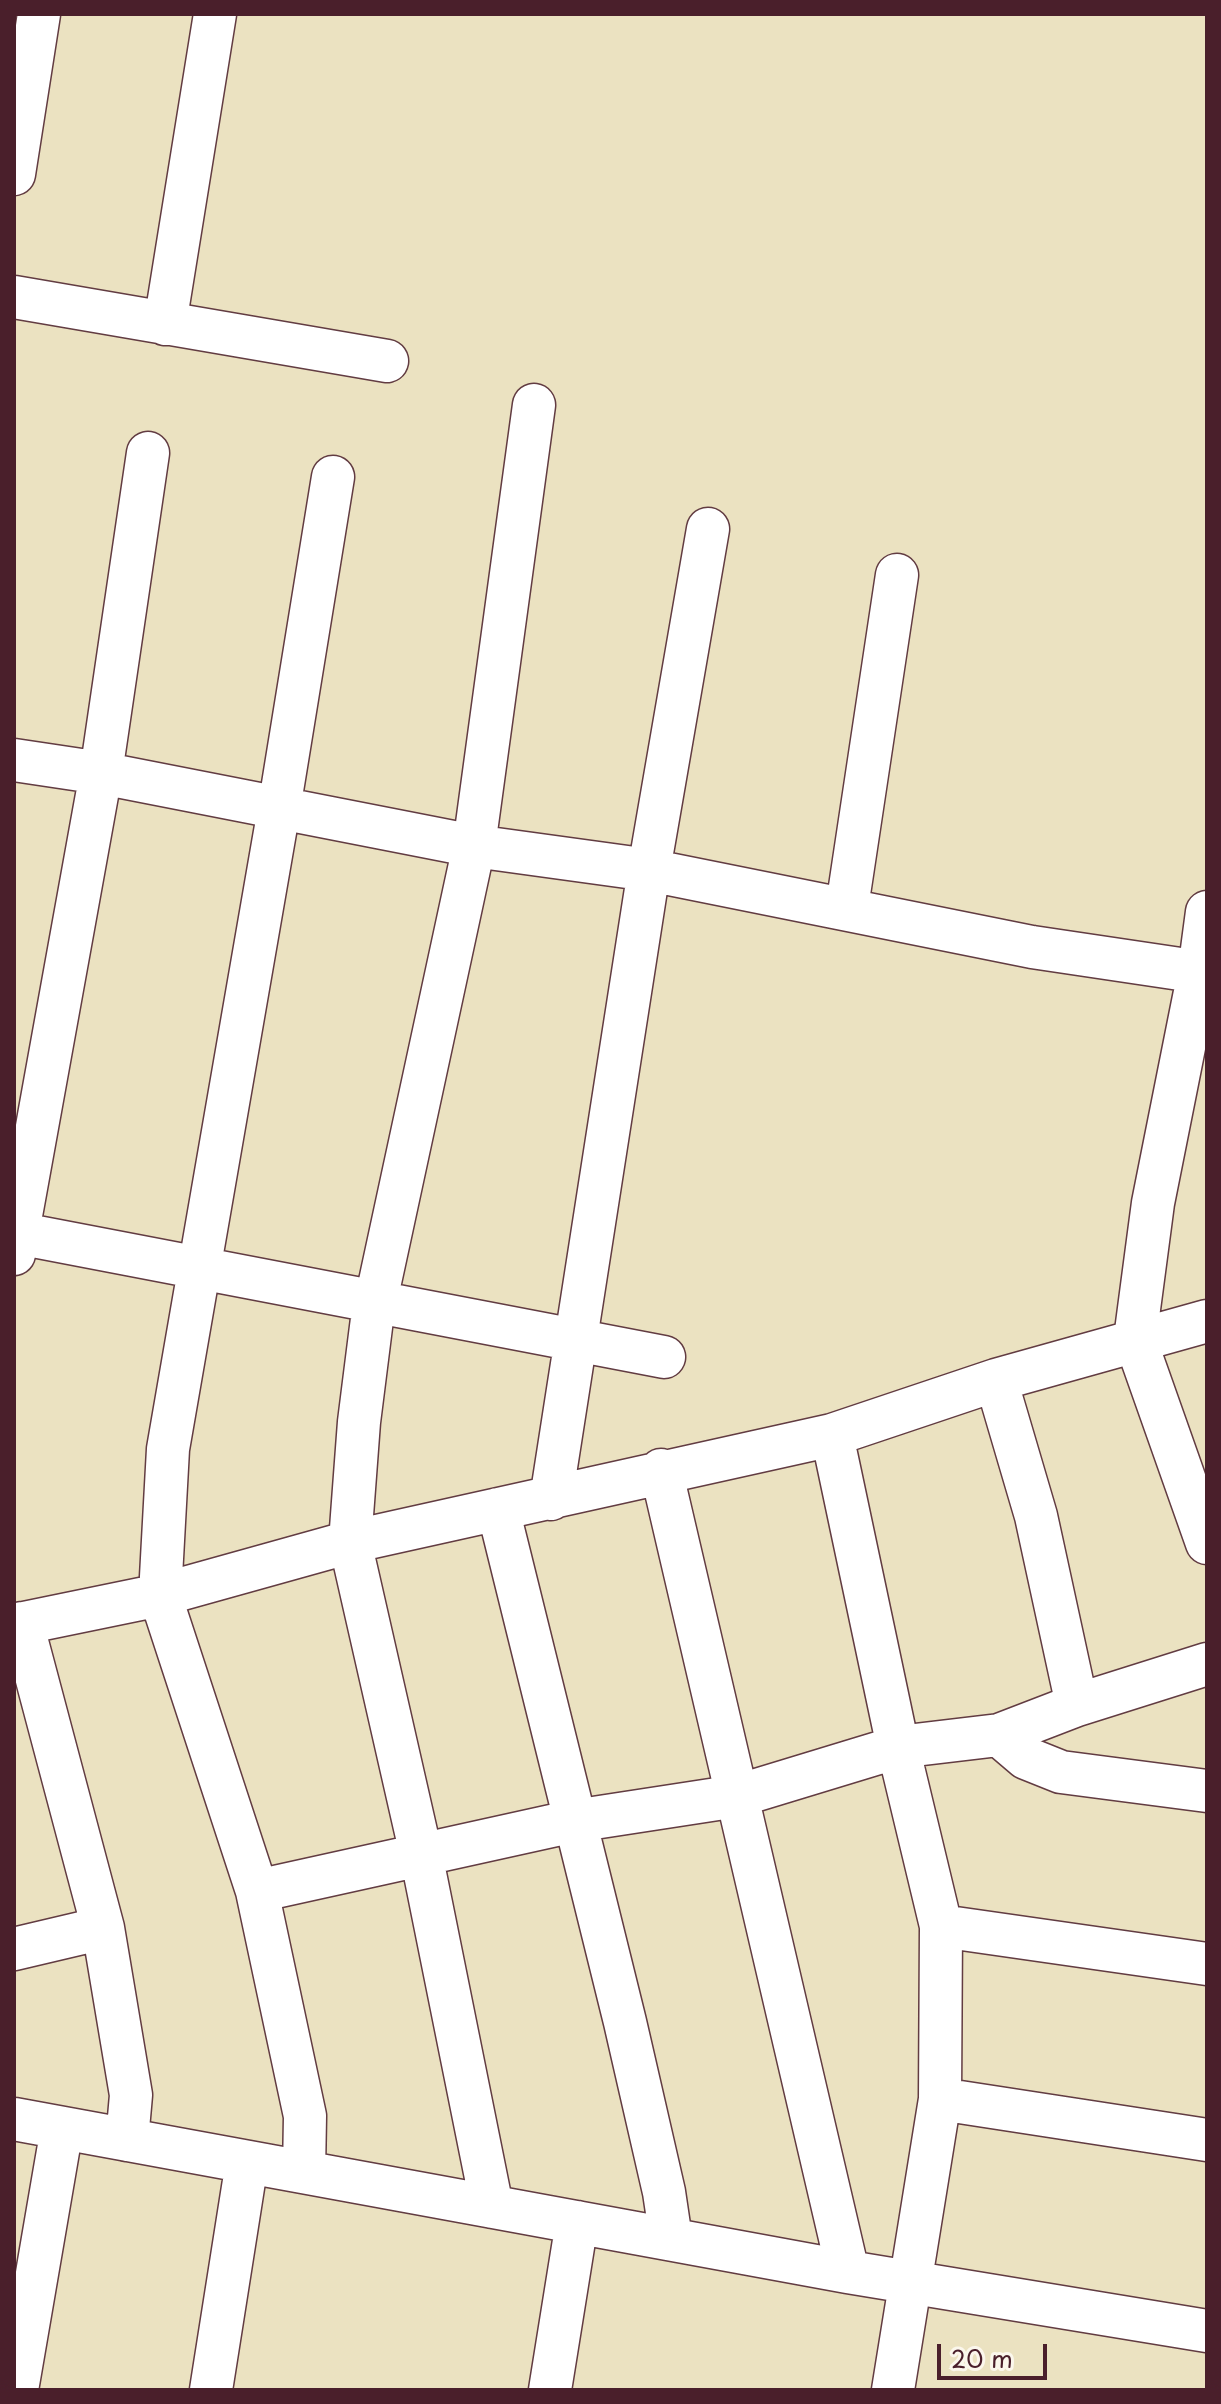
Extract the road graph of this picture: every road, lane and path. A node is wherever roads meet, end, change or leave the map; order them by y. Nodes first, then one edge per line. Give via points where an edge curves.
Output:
1 (39, 14) edge
2 (215, 14) edge
3 (14, 174) edge
4 (14, 297) edge
5 (165, 324) junction
6 (387, 361) dead end
7 (534, 405) dead end
8 (148, 453) dead end
9 (333, 477) dead end
10 (708, 529) dead end
11 (897, 575) dead end
12 (14, 760) edge
13 (101, 773) junction
14 (279, 809) junction
15 (474, 846) junction
16 (649, 870) junction
17 (847, 907) junction
18 (1207, 912) edge
19 (1203, 972) edge
20 (20, 1181) edge
21 (16, 1244) edge
22 (200, 1269) junction
23 (376, 1303) junction
24 (1207, 1321) edge
25 (1135, 1339) junction
26 (575, 1341) junction
27 (664, 1357) dead end
28 (996, 1380) junction
29 (832, 1435) junction
30 (661, 1470) junction
31 (551, 1499) junction
32 (498, 1509) junction
33 (350, 1542) junction
34 (1207, 1543) edge
35 (160, 1595) junction
36 (18, 1624) edge
37 (1207, 1664) edge
38 (1077, 1705) junction
39 (999, 1735) junction
40 (898, 1747) junction
41 (1207, 1791) edge
42 (737, 1796) junction
43 (574, 1821) junction
44 (421, 1854) junction
45 (257, 1891) junction
46 (941, 1926) junction
47 (103, 1928) junction
48 (14, 1949) edge
49 (1207, 1964) edge
50 (940, 2099) junction
51 (14, 2119) edge
52 (62, 2128) junction
53 (127, 2140) junction
54 (1207, 2140) edge
55 (247, 2162) junction
56 (304, 2172) junction
57 (492, 2207) junction
58 (577, 2222) junction
59 (671, 2239) junction
60 (848, 2272) junction
61 (908, 2283) junction
62 (1207, 2331) edge
63 (17, 2390) edge
64 (211, 2390) edge
65 (550, 2390) edge
66 (893, 2390) edge

1 - 3 street
2 - 5 street
4 - 5 street
5 - 6 street
7 - 15 street
8 - 13 street
9 - 14 street
10 - 16 street
11 - 17 street
12 - 13 street
13 - 14 street
13 - 20 street
14 - 15 street
14 - 22 street
15 - 16 street
15 - 23 street
16 - 17 street
16 - 26 street
17 - 19 street via 1032,947
18 - 19 street
19 - 25 street via 1153,1203
20 - 21 street
21 - 22 street
22 - 23 street
22 - 35 street via 168,1449
23 - 26 street
23 - 33 street via 359,1422
24 - 25 street
25 - 28 street
25 - 34 street
26 - 27 street
26 - 31 street
28 - 29 street
28 - 38 street via 1036,1516
29 - 30 street
29 - 40 street
30 - 31 street
30 - 42 street
31 - 32 street
32 - 33 street
32 - 43 street
33 - 35 street
33 - 44 street
35 - 36 street
35 - 45 street
36 - 47 street
37 - 38 street
38 - 39 street
39 - 40 street
39 - 41 street via 1026,1758 1061,1772
40 - 42 street
40 - 46 street
42 - 43 street
42 - 60 street
43 - 44 street
43 - 59 street via 629,2037
44 - 45 street
44 - 57 street
45 - 56 street via 305,2116
46 - 49 street
46 - 50 street
47 - 48 street
47 - 53 street via 131,2095
50 - 54 street
50 - 61 street
51 - 52 street
52 - 53 street
52 - 63 street
53 - 55 street
55 - 56 street
55 - 64 street
56 - 57 street
57 - 58 street
58 - 59 street
58 - 65 street
59 - 60 street
60 - 61 street
61 - 62 street
61 - 66 street

